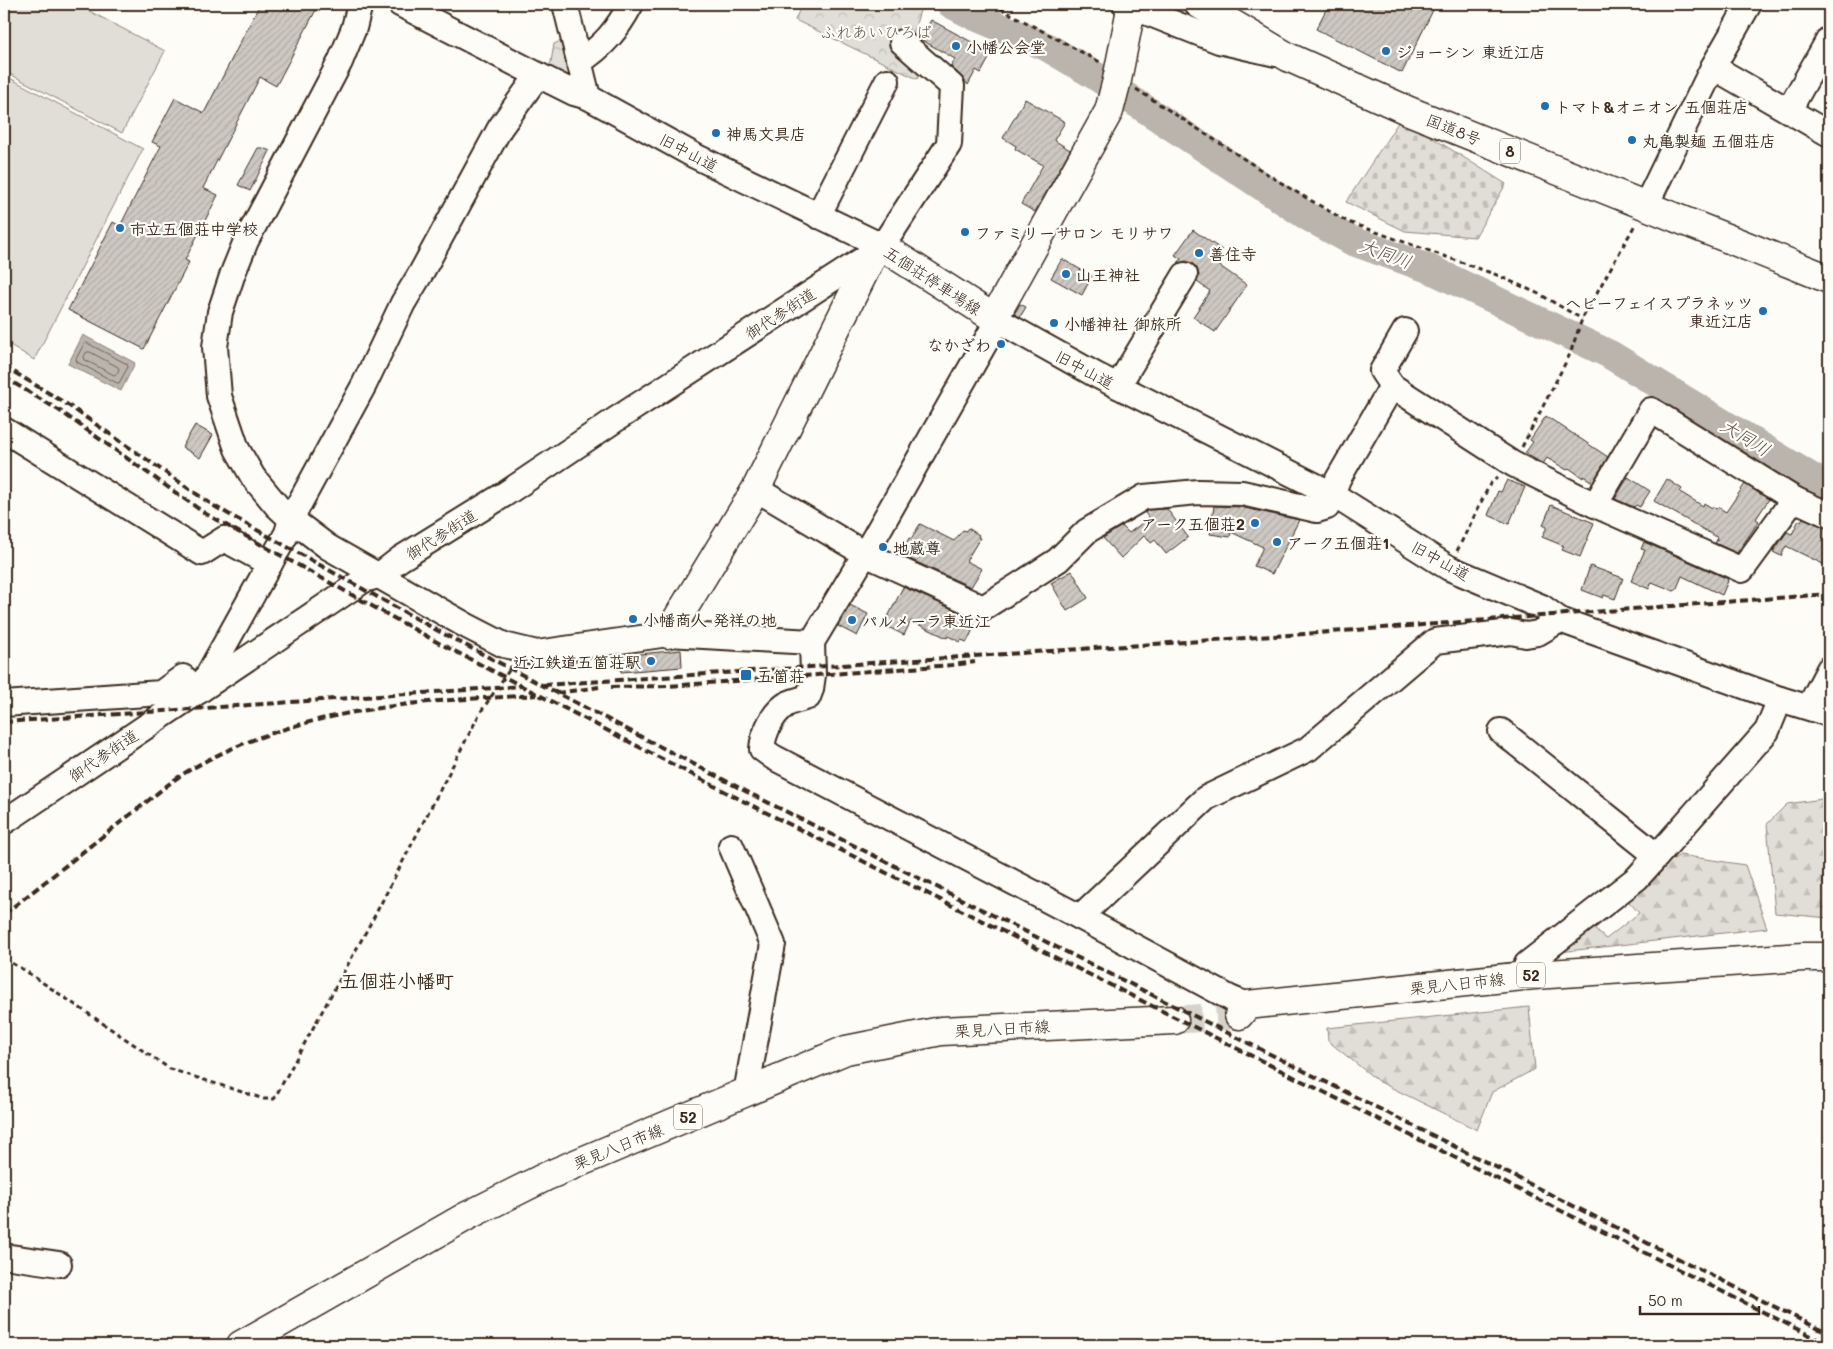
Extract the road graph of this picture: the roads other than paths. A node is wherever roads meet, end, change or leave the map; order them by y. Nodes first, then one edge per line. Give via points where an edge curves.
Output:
1 (360, 4) edge
2 (400, 4) edge
3 (565, 4) edge
4 (631, 4) edge
5 (1130, 4) edge
6 (1199, 4) edge
7 (1749, 4) edge
8 (1829, 39) edge
9 (902, 42) dead end
10 (1288, 57) junction
11 (579, 62) junction
12 (1714, 67) junction
13 (538, 75) junction
14 (887, 81) dead end
15 (588, 97) junction
16 (1789, 110) junction
17 (1829, 134) edge
18 (1646, 205) junction
19 (818, 216) junction
20 (878, 244) junction
21 (1185, 275) dead end
22 (1829, 279) edge
23 (994, 318) junction
24 (1406, 331) dead end
25 (1118, 386) junction
26 (1392, 386) junction
27 (4, 430) edge
28 (756, 489) junction
29 (1332, 494) junction
30 (1794, 499) junction
31 (1596, 505) junction
32 (1829, 515) edge
33 (291, 519) junction
34 (865, 554) junction
35 (270, 564) junction
36 (378, 576) junction
37 (1560, 620) junction
38 (668, 634) junction
39 (812, 642) junction
40 (1829, 670) edge
41 (199, 692) junction
42 (1780, 699) junction
43 (4, 704) edge
44 (1819, 711) edge
45 (1501, 731) dead end
46 (4, 822) edge
47 (731, 846) dead end
48 (1657, 856) junction
49 (1080, 917) junction
50 (1829, 957) edge
51 (1522, 976) junction
52 (1243, 1010) joint
53 (1174, 1020) tunnel mouth
54 (746, 1093) junction
55 (4, 1256) edge
56 (59, 1264) dead end
57 (241, 1345) edge

1 - 33 street via 340,62 246,242 220,312 216,338 219,396 237,449 253,478
2 - 13 street, 旧中山道
3 - 11 street
4 - 11 street via 621,22 598,49
5 - 10 street via 1219,41
5 - 23 main road, 五個荘停車場線 via 1109,111
6 - 10 main road, 国道8号 / 8
7 - 12 street
8 - 16 street
9 - 20 street, 御代参街道 via 952,86 949,144 887,239
10 - 18 main road, 国道8号 / 8 via 1409,111
11 - 15 street
12 - 16 street
12 - 18 street
13 - 15 street, 旧中山道
13 - 33 street via 500,128 403,303 364,385
14 - 19 street
15 - 19 street, 旧中山道 via 695,156
16 - 17 street
18 - 22 main road, 国道8号 / 8
19 - 20 street, 旧中山道
20 - 23 main road, 五個荘停車場線
20 - 28 main road, 五個荘停車場線
20 - 36 street, 御代参街道 via 865,258
21 - 25 street
23 - 25 street, 旧中山道
23 - 34 street via 994,327
24 - 26 street via 1382,371
25 - 29 street, 旧中山道
26 - 29 street
26 - 31 street via 1513,464
27 - 35 street via 202,553 224,539
28 - 34 street
28 - 38 main road, 五個荘停車場線
29 - 34 street via 1327,507 1317,510 1242,493 1198,492 1144,498 1087,531 1058,560 984,608
29 - 37 street, 旧中山道 via 1449,568 1542,607
30 - 31 street via 1742,570
30 - 31 street via 1651,410
30 - 32 street
33 - 35 street
33 - 36 street via 328,547
34 - 39 street
35 - 41 street
36 - 38 street via 504,645 538,652
36 - 41 street, 御代参街道 via 364,580
37 - 42 street, 旧中山道
37 - 49 street via 1538,634 1511,632 1435,641 1308,750 1206,798
38 - 39 street
39 - 49 street via 813,676 808,697 786,704 775,714 763,738 762,749
40 - 44 street
41 - 43 street via 183,677 161,693
41 - 46 street, 御代参街道
42 - 44 street, 旧中山道
42 - 48 street via 1767,731
45 - 48 street
47 - 54 street via 773,944
48 - 51 street via 1637,878 1527,964
49 - 52 street via 1230,998
50 - 51 main road, 栗見八日市線 / 52
51 - 52 main road, 栗見八日市線 / 52
53 - 54 main road, 栗見八日市線 / 52 via 941,1031 846,1050
54 - 57 main road, 栗見八日市線 / 52 via 547,1176 467,1216
55 - 56 street

